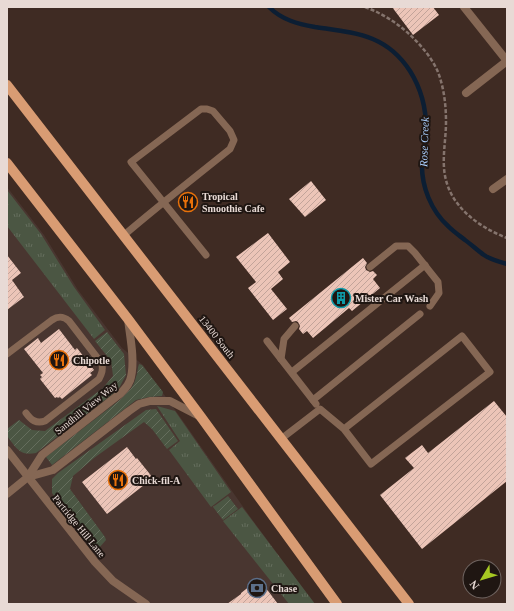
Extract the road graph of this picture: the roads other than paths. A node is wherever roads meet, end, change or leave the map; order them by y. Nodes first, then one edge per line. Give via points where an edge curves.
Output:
1 (464, 7) edge
2 (507, 61) edge
3 (7, 85) edge
4 (466, 93) dead end
5 (7, 163) edge
6 (507, 179) edge
7 (493, 189) dead end
8 (164, 202) junction
9 (123, 236) junction
10 (206, 255) dead end
11 (425, 265) junction
12 (370, 267) dead end
13 (430, 306) dead end
14 (420, 314) dead end
15 (128, 319) junction
16 (295, 326) dead end
17 (268, 341) dead end
18 (7, 354) edge
19 (282, 359) junction
20 (292, 372) junction
21 (313, 400) junction
22 (320, 409) junction
23 (26, 413) dead end
24 (202, 418) junction
25 (344, 429) junction
26 (281, 439) junction
27 (7, 450) edge
28 (28, 477) junction
29 (7, 494) edge
30 (146, 604) edge
31 (337, 604) edge
32 (409, 604) edge

1 - 2 street
2 - 4 street
3 - 9 main road, 13400 South
5 - 15 main road
6 - 7 street
8 - 8 lane via 230,149 234,140 230,131 213,111 201,109 131,162
8 - 9 lane
8 - 10 lane
9 - 26 main road, 13400 South
11 - 12 lane via 408,246 396,246
11 - 13 lane via 438,282 439,293
11 - 20 lane
14 - 21 lane
15 - 24 main road
15 - 28 street, Sandhill View Way via 133,363 131,378 126,388 42,455
16 - 19 lane via 284,338
17 - 19 lane
18 - 23 lane via 56,317 61,316 69,321 102,364 100,378 45,421 36,422
19 - 20 lane
20 - 21 lane
21 - 22 lane
22 - 25 lane
22 - 26 lane
24 - 28 street, Sandhill View Way via 170,401 144,402 53,470
24 - 31 main road
25 - 25 lane via 462,336 490,372 371,464
26 - 32 main road, 13400 South
27 - 28 street, Partridge Hill Lane
28 - 29 street, Sandhill View Way
28 - 30 street, Partridge Hill Lane via 106,575

